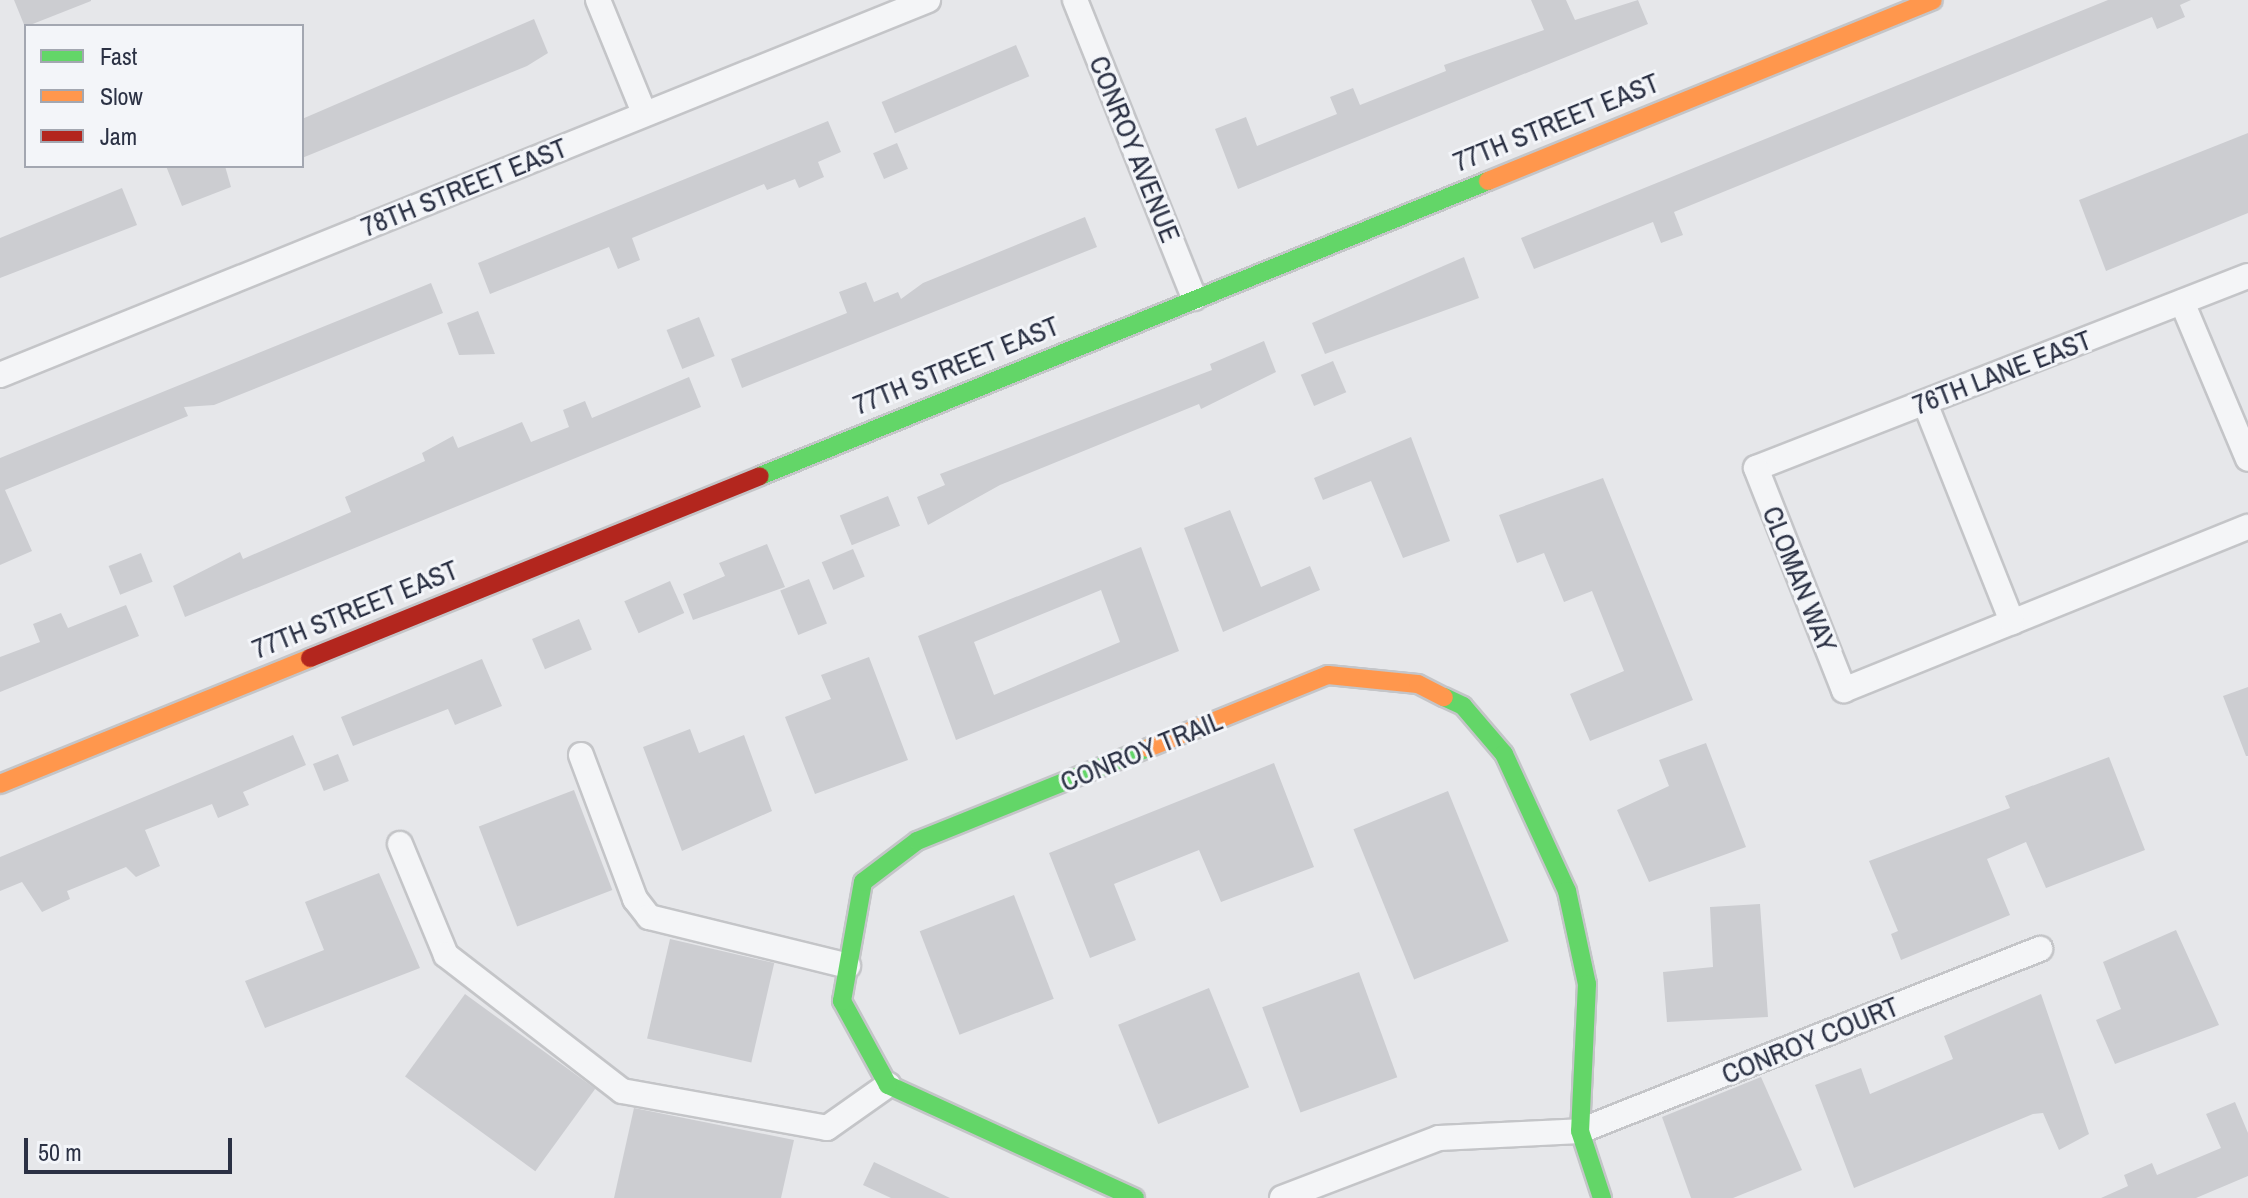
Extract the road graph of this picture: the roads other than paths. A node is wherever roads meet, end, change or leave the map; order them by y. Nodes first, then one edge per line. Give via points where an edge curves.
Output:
1 (598, 0) edge
2 (928, 0) edge
3 (1075, 0) edge
4 (1933, 0) edge
5 (644, 113) junction
6 (2248, 276) edge
7 (1194, 298) junction
8 (2182, 302) junction
9 (0, 375) edge
10 (1925, 403) junction
11 (2248, 459) edge
12 (1756, 468) joint
13 (2248, 527) edge
14 (2012, 622) junction
15 (581, 755) dead end
16 (0, 784) edge
17 (400, 844) dead end
18 (2040, 949) dead end
19 (848, 966) junction
20 (888, 1085) junction
21 (1580, 1131) junction
22 (1135, 1198) edge
23 (1282, 1198) edge
24 (1602, 1198) edge

1 - 5 street
2 - 5 street, 78TH STREET EAST
3 - 7 street, CONROY AVENUE
4 - 7 street, 77TH STREET EAST
5 - 9 street, 78TH STREET EAST
6 - 8 street, 76TH LANE EAST
7 - 16 street, 77TH STREET EAST
8 - 10 street, 76TH LANE EAST
8 - 11 street
10 - 12 street, 76TH LANE EAST
10 - 14 street
12 - 14 street, CLOMAN WAY via 1844,690
13 - 14 street
15 - 19 street via 635,899 649,917
17 - 20 street via 446,955 622,1091 827,1128
18 - 21 street, CONROY COURT
19 - 20 street, CONROY TRAIL via 842,1001
19 - 21 street, CONROY TRAIL via 863,882 917,841 1328,675 1418,684 1463,706 1504,754 1567,891 1587,984
20 - 22 street
21 - 23 street via 1439,1138
21 - 24 street, CONROY TRAIL

